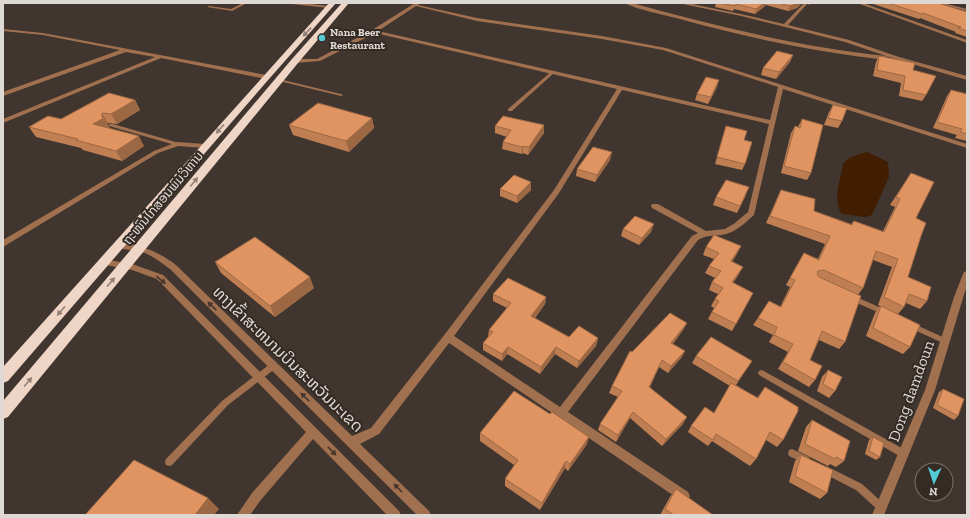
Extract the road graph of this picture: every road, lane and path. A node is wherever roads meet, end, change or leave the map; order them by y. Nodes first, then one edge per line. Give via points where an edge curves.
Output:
1 (245, 3) edge
2 (292, 3) edge
3 (346, 3) edge
4 (627, 3) edge
5 (680, 3) edge
6 (806, 3) edge
7 (859, 3) edge
8 (938, 3) edge
9 (417, 4) edge
10 (331, 5) edge
11 (209, 7) dead end
12 (967, 10) edge
13 (967, 16) edge
14 (785, 26) junction
15 (3, 30) edge
16 (374, 31) junction
17 (967, 42) edge
18 (126, 50) junction
19 (160, 57) junction
20 (897, 58) junction
21 (295, 61) junction
22 (553, 72) junction
23 (266, 76) junction
24 (967, 78) edge
25 (280, 80) junction
26 (781, 86) junction
27 (622, 87) junction
28 (3, 94) edge
29 (341, 95) dead end
30 (510, 110) dead end
31 (3, 121) edge
32 (773, 123) junction
33 (111, 125) edge
34 (177, 144) junction
35 (205, 146) junction
36 (967, 146) edge
37 (655, 206) dead end
38 (704, 233) junction
39 (3, 244) edge
40 (118, 245) junction
41 (140, 247) junction
42 (104, 262) junction
43 (126, 264) junction
44 (967, 274) edge
45 (844, 294) edge
46 (888, 314) edge
47 (902, 321) edge
48 (448, 337) junction
49 (945, 341) junction
50 (273, 366) junction
51 (762, 374) dead end
52 (259, 376) junction
53 (3, 377) edge
54 (3, 412) edge
55 (561, 414) junction
56 (313, 431) junction
57 (351, 442) junction
58 (792, 453) dead end
59 (904, 454) junction
60 (169, 462) dead end
61 (693, 502) edge
62 (879, 511) edge
63 (243, 515) edge
64 (395, 515) edge
65 (425, 515) edge

1 - 11 lane via 232,10
2 - 10 lane
3 - 21 highway, ຖະໜົນໄກສອນພົມວິຫານ
4 - 20 street via 768,41
5 - 14 street
6 - 14 street
7 - 17 street
8 - 12 street
8 - 13 street via 937,5 942,8
9 - 16 street
9 - 26 street via 499,24 642,44
10 -> 23 highway, ຖະໜົນໄກສອນພົມວິຫານ
14 - 20 street via 847,41
15 - 18 street via 43,34
16 - 21 street via 318,60
16 - 22 street
18 - 19 street
18 - 28 street
19 - 23 street
19 - 31 street
20 - 24 street
21 - 25 highway, ຖະໜົນໄກສອນພົມວິຫານ
22 - 27 street
22 - 30 lane
23 -> 35 highway, ຖະໜົນໄກສອນພົມວິຫານ
25 - 29 lane
41 -> 25 highway, ຖະໜົນໄກສອນພົມວິຫານ
26 - 32 street
26 - 36 street
27 - 32 street
27 - 48 street via 557,191
32 - 38 street via 751,213 735,227 723,232
33 - 34 lane
34 - 35 street
34 - 39 street via 156,152
35 - 40 highway, ຖະໜົນໄກສອນພົມວິຫານ
37 - 38 street
38 - 55 street via 695,238
40 - 41 street, ທາງເຂົ້າສະຫນາມບິນສະຫວັນນະເຂດ
40 - 42 highway, ຖະໜົນໄກສອນພົມວິຫານ
41 - 43 highway, ຖະໜົນໄກສອນພົມວິຫານ
50 -> 41 street, ທາງເຂົ້າສະຫນາມບິນສະຫວັນນະເຂດ via 173,267
42 - 43 street
42 -> 53 highway, ຖະໜົນໄກສອນພົມວິຫານ
43 -> 52 street via 160,277
54 -> 43 highway, ຖະໜົນໄກສອນພົມວິຫານ
44 - 49 street, Dong damdoun
45 - 46 lane
47 - 49 lane
48 - 55 street
48 - 57 street via 374,431
49 - 59 street, Dong damdoun via 930,390
50 - 52 lane
57 -> 50 street, ທາງເຂົ້າສະຫນາມບິນສະຫວັນນະເຂດ
51 - 59 lane
52 - 56 street
52 - 60 lane via 225,403
55 - 61 street
56 - 63 street
56 -> 64 street
65 -> 57 street, ທາງເຂົ້າສະຫນາມບິນສະຫວັນນະເຂດ
58 - 62 lane via 859,487
59 - 62 street, Dong damdoun

